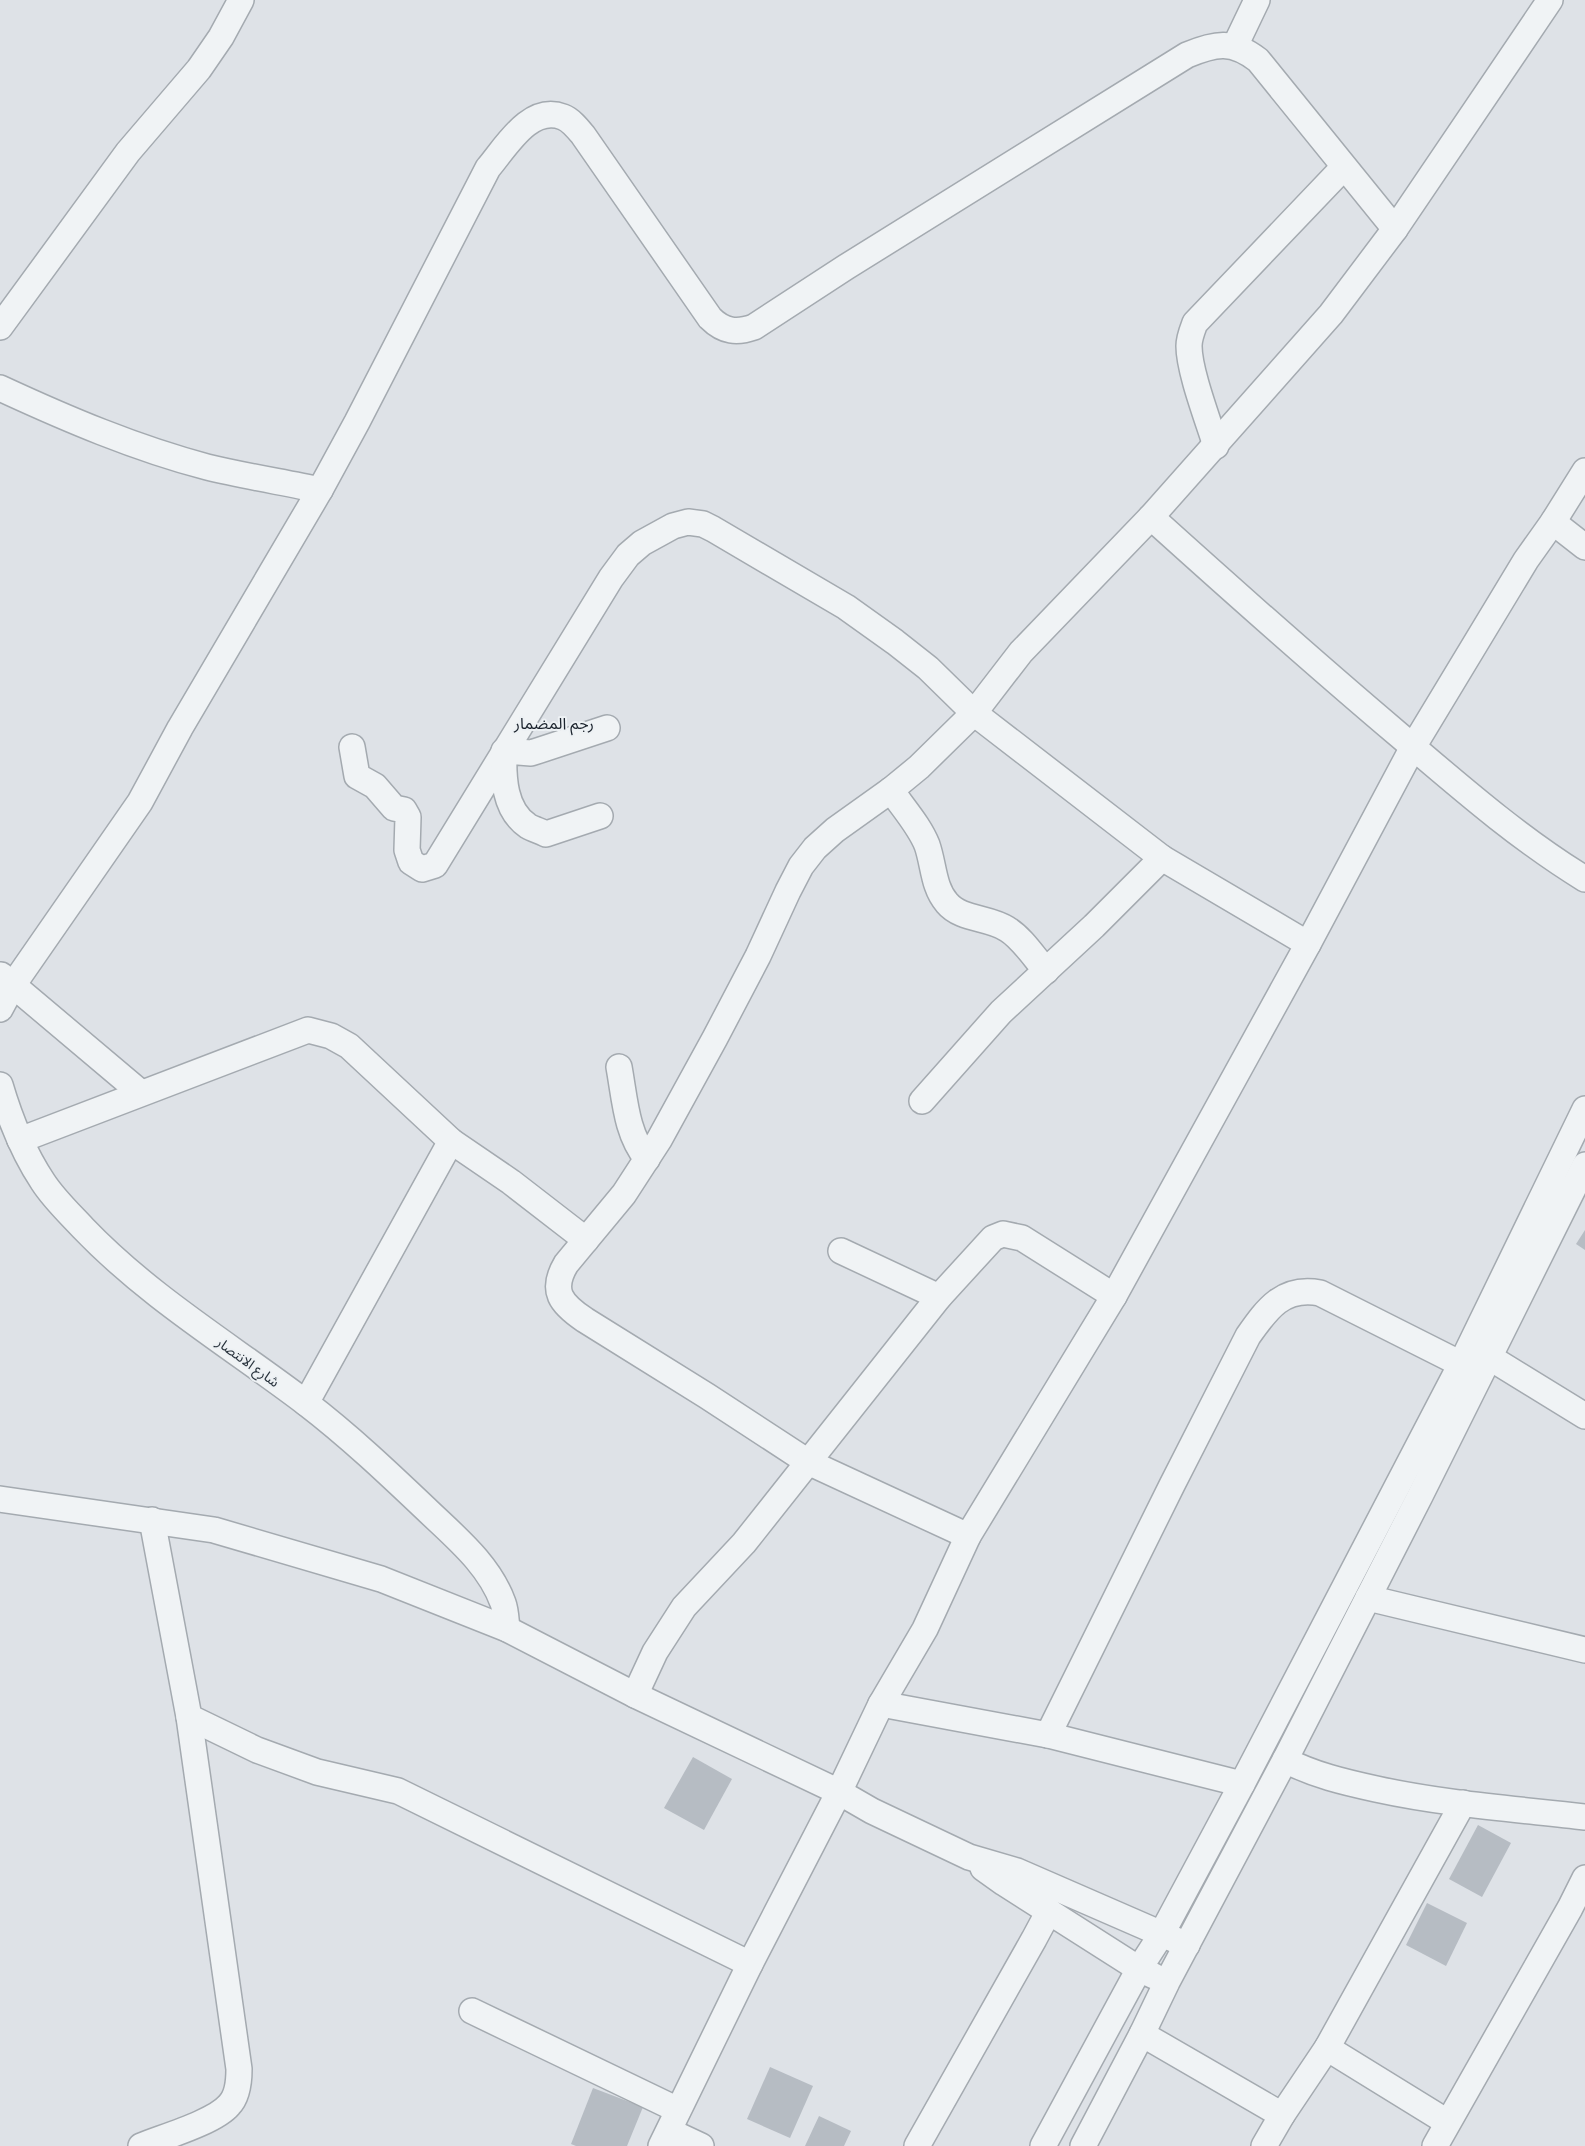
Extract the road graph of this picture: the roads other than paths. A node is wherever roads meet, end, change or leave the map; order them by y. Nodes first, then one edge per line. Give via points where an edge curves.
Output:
1 (241, 0) edge
2 (1257, 0) edge
3 (1550, 0) edge
4 (1235, 46) junction
5 (1343, 168) junction
6 (1394, 229) junction
7 (0, 327) edge
8 (0, 388) edge
9 (1216, 446) junction
10 (1585, 470) edge
11 (320, 490) junction
12 (1151, 517) junction
13 (1553, 522) junction
14 (1585, 547) edge
15 (974, 713) junction
16 (607, 728) dead end
17 (352, 747) dead end
18 (1413, 747) junction
19 (504, 752) junction
20 (891, 790) junction
21 (600, 816) dead end
22 (1162, 858) junction
23 (1585, 879) edge
24 (1308, 944) junction
25 (1046, 971) junction
26 (7, 980) edge
27 (0, 1009) edge
28 (619, 1067) dead end
29 (0, 1085) edge
30 (141, 1093) junction
31 (922, 1101) dead end
32 (1585, 1109) edge
33 (20, 1140) junction
34 (451, 1141) junction
35 (647, 1159) junction
36 (1585, 1165) edge
37 (586, 1240) junction
38 (841, 1251) dead end
39 (1114, 1296) junction
40 (938, 1298) junction
41 (1489, 1357) junction
42 (1461, 1364) junction
43 (306, 1403) junction
44 (1585, 1416) edge
45 (808, 1462) junction
46 (0, 1499) edge
47 (152, 1520) junction
48 (968, 1536) junction
49 (1368, 1598) junction
50 (508, 1629) junction
51 (1585, 1650) edge
52 (635, 1695) junction
53 (881, 1704) junction
54 (189, 1717) junction
55 (1048, 1735) junction
56 (1285, 1760) junction
57 (1242, 1784) junction
58 (840, 1792) junction
59 (1463, 1803) junction
60 (1585, 1817) edge
61 (969, 1857) junction
62 (1585, 1878) edge
63 (1048, 1911) junction
64 (1162, 1935) junction
65 (1187, 1945) junction
66 (750, 1964) junction
67 (1139, 1969) junction
68 (1166, 1982) junction
69 (472, 2011) dead end
70 (1142, 2034) junction
71 (1327, 2048) junction
72 (1282, 2116) junction
73 (1447, 2122) junction
74 (669, 2129) edge
75 (141, 2146) edge
76 (701, 2146) edge
77 (917, 2146) edge
78 (1043, 2146) edge
79 (1083, 2146) edge
80 (1264, 2146) edge
81 (1435, 2146) edge

1 - 7 street via 199,69 128,152
2 - 4 street
3 - 6 street
4 - 5 street via 1258,60
4 - 11 street via 1205,47 1187,55 754,327 742,331 725,329 710,318 573,124 565,117 554,115 534,118 488,168
5 - 6 street
5 - 9 street via 1195,323 1189,347
6 - 9 street via 1331,314
8 - 11 street via 99,432 147,449 207,467
9 - 12 street
10 - 13 street
11 - 26 street via 140,802
12 - 15 street via 1021,652
12 - 18 street via 1302,653
13 - 14 street
13 - 18 street via 1526,560
15 - 19 street via 928,668 846,608 713,529 688,522 660,532 628,555
15 - 20 street
15 - 22 street
16 - 19 street via 531,753
17 - 19 street via 357,776 375,786 389,804 404,810 408,817 407,850 411,862 422,869 435,865
18 - 23 street via 1514,831
18 - 24 street
19 - 21 street via 503,777 507,794 514,810 528,826 546,834
20 - 25 street via 923,838 937,886 948,904 1007,928
20 - 35 street via 835,830 815,848 802,866 715,1038
22 - 24 street
22 - 25 street
24 - 39 street
25 - 31 street via 1001,1012
26 - 27 street
26 - 30 street
28 - 35 street via 630,1131
29 - 33 street, شارع الانتصار
30 - 33 street
30 - 34 street via 308,1030 349,1046
32 - 42 street
33 - 43 street, شارع الانتصار via 44,1183 74,1219 128,1271
34 - 37 street
34 - 43 street
35 - 37 street via 624,1194
36 - 41 street
37 - 45 street via 559,1276 558,1290 571,1311
38 - 40 street
39 - 40 street via 1022,1238 1004,1234 984,1245
39 - 48 street
40 - 45 street
41 - 44 street
41 - 49 street
42 - 55 street via 1320,1293 1296,1293 1280,1298 1248,1336
42 - 57 street
43 - 50 street, شارع الانتصار via 356,1443 478,1560 504,1604
45 - 48 street
45 - 52 street via 744,1543 684,1607 655,1652
46 - 47 street
47 - 50 street via 214,1530 381,1579
47 - 54 street
48 - 53 street via 925,1628
49 - 51 street
49 - 56 street
50 - 52 street
52 - 58 street
53 - 55 street
53 - 58 street
54 - 66 street via 257,1750 316,1772 398,1791
54 - 75 street via 239,2083 230,2105 217,2116
55 - 57 street
56 - 59 street via 1307,1772 1342,1782 1411,1797
56 - 65 street
57 - 64 street
58 - 61 street via 889,1820
58 - 66 street
59 - 60 street
59 - 71 street
61 - 63 street
61 - 64 street via 1017,1871
62 - 73 street
63 - 67 street
63 - 77 street
64 - 65 street
64 - 67 street
65 - 68 street
66 - 74 street
67 - 68 street
67 - 78 street
68 - 70 street
69 - 74 street
70 - 72 street
70 - 79 street
71 - 72 street
71 - 73 street
72 - 80 street
73 - 81 street
74 - 76 street

